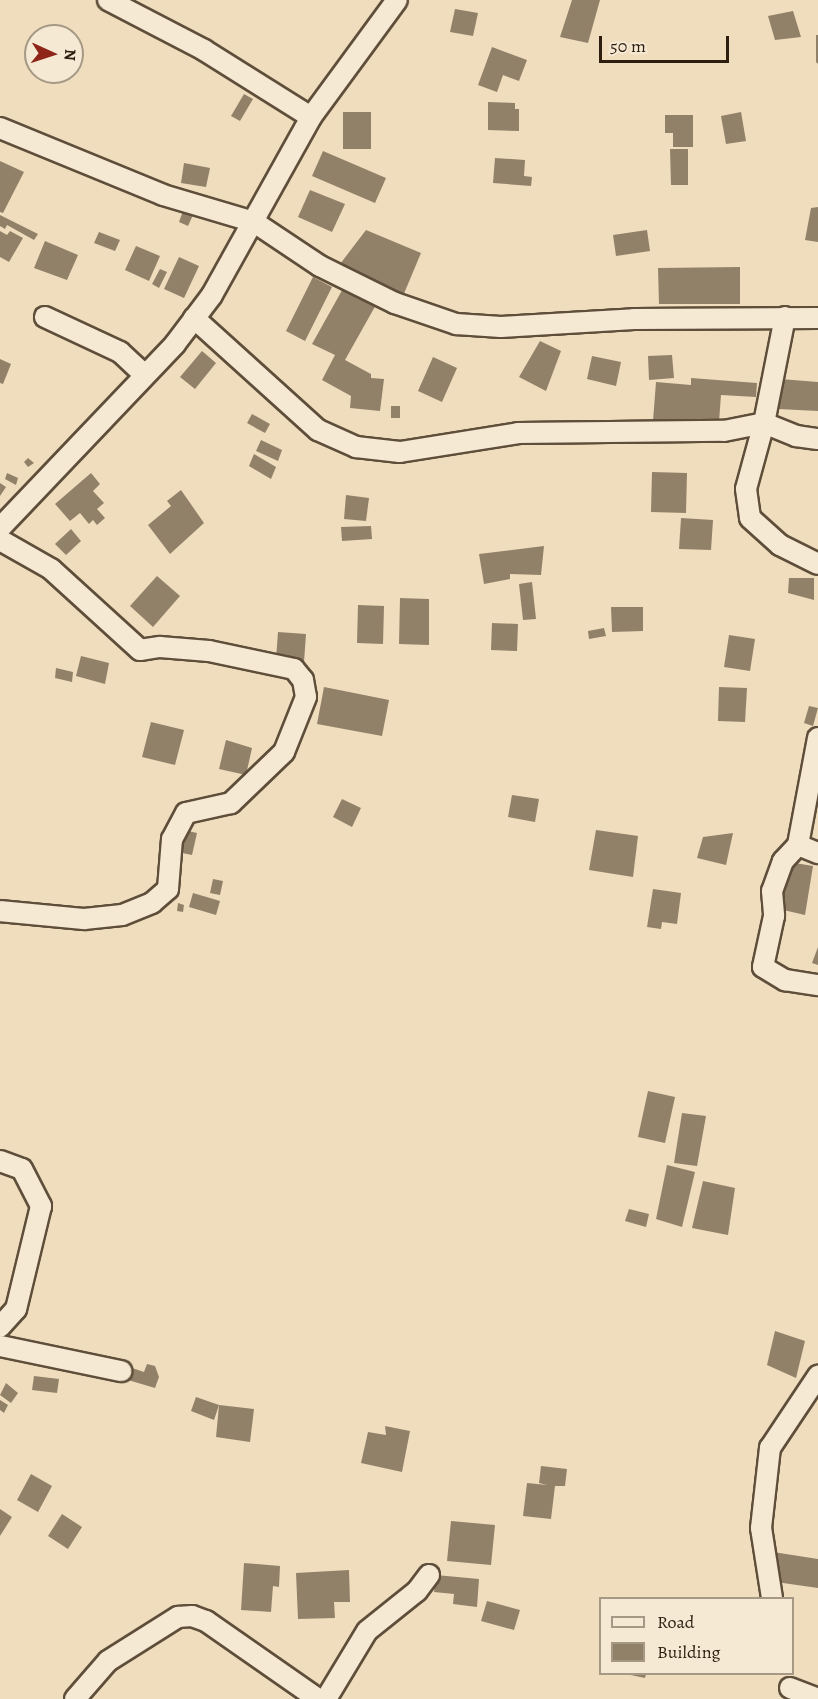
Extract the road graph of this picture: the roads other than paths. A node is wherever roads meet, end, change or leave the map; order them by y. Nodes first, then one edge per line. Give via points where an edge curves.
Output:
1 (108, 0) edge
2 (397, 0) edge
3 (311, 117) junction
4 (0, 128) edge
5 (254, 222) junction
6 (45, 317) dead end
7 (785, 317) junction
8 (194, 318) junction
9 (818, 318) edge
10 (145, 375) junction
11 (764, 423) junction
12 (818, 439) edge
13 (0, 528) edge
14 (0, 540) edge
15 (818, 564) edge
16 (818, 738) edge
17 (798, 846) junction
18 (818, 852) edge
19 (0, 911) edge
20 (818, 985) edge
21 (0, 1161) edge
22 (0, 1327) edge
23 (0, 1346) edge
24 (121, 1371) dead end
25 (818, 1376) edge
26 (429, 1575) dead end
27 (772, 1597) edge
28 (790, 1687) edge
29 (75, 1699) edge
30 (318, 1699) edge
31 (326, 1699) edge
32 (818, 1699) edge

1 - 3 street via 204,51
2 - 3 street
3 - 5 street
4 - 5 street via 163,195
5 - 7 street via 320,266 395,303 456,324 501,327 634,319
5 - 8 street
6 - 10 street via 120,352
7 - 9 street
7 - 11 street
8 - 10 street
8 - 11 street via 318,430 356,447 400,452 518,433 723,431
10 - 13 street
11 - 12 street via 796,436
11 - 15 street via 746,489 750,518 780,545
14 - 19 street via 51,568 140,650 160,647 209,651 294,669 303,680 306,697 284,752 231,803 186,813 171,839 168,889 152,903 122,915 84,919
16 - 17 street
17 - 18 street
17 - 20 street via 783,861 772,891 774,916 763,967 786,980
21 - 22 street via 22,1169 41,1206 16,1309
23 - 24 street
25 - 27 street via 770,1448 761,1528
26 - 31 street via 417,1591 368,1631
28 - 32 street
29 - 30 street via 108,1661 178,1617 192,1616 206,1621

